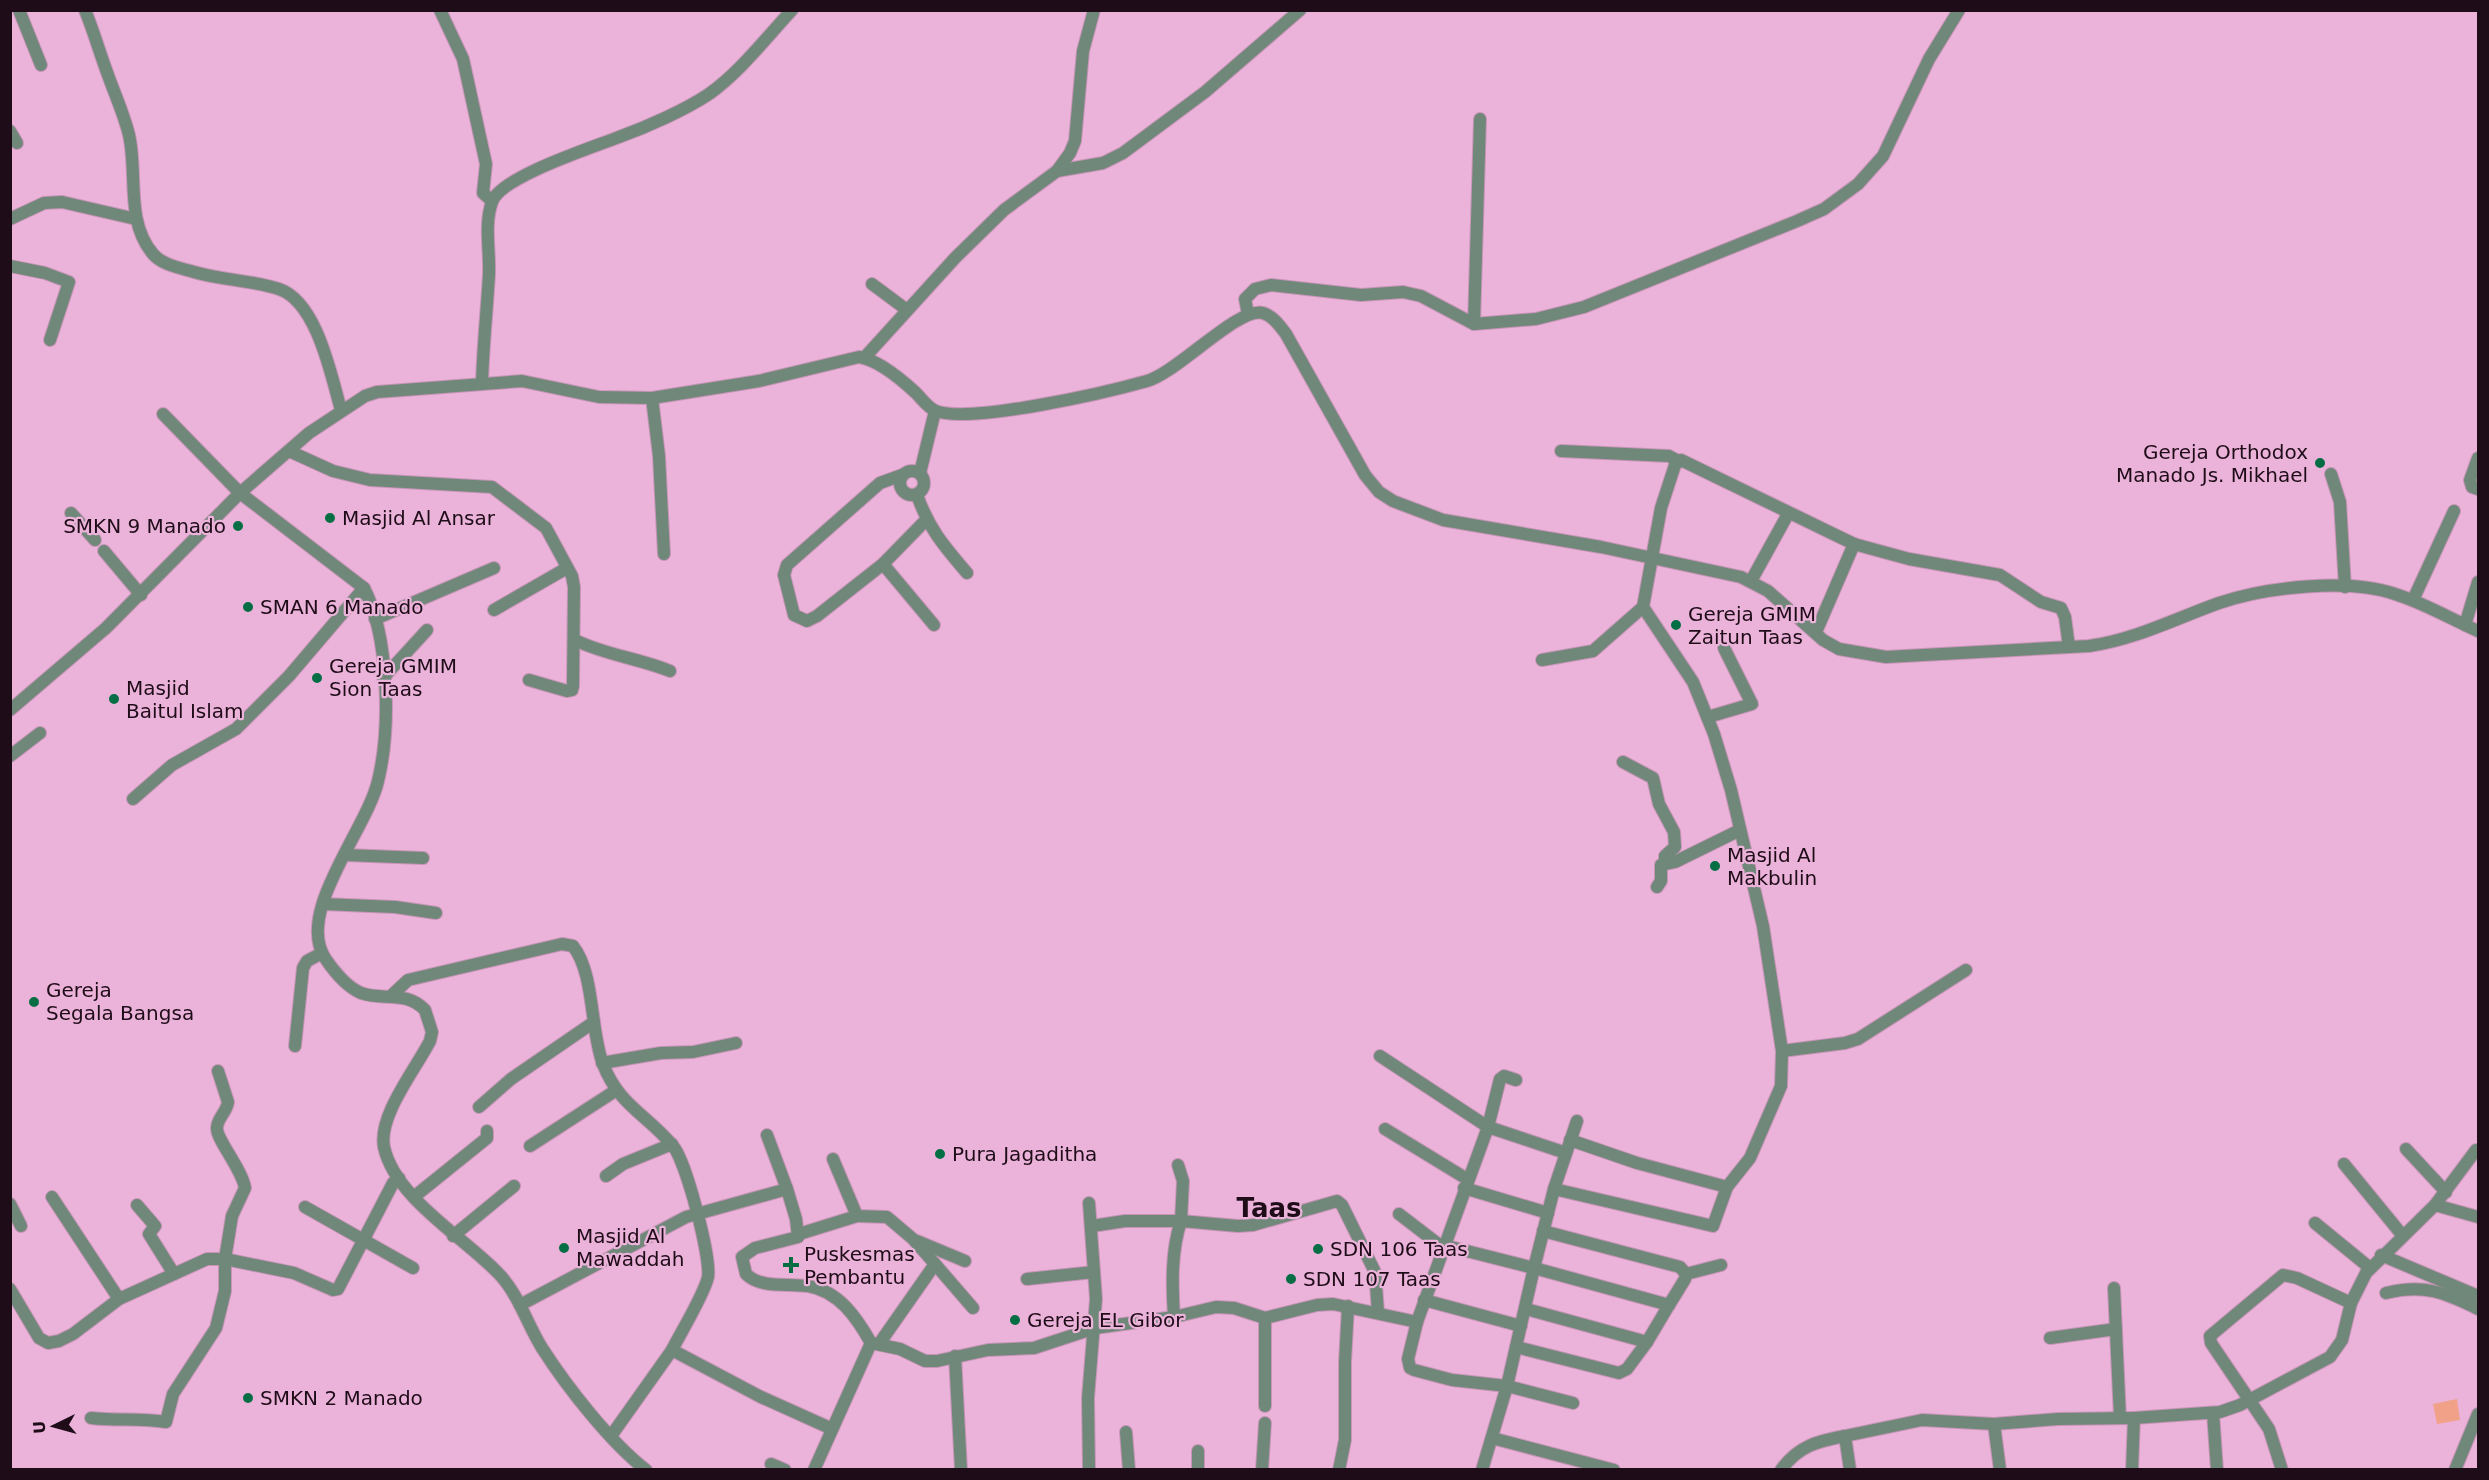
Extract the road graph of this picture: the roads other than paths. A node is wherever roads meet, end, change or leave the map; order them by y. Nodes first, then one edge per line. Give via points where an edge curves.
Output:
1 (85, 10) edge
2 (440, 10) edge
3 (792, 10) edge
4 (1094, 10) edge
5 (1300, 10) edge
6 (1959, 10) edge
7 (19, 13) edge
8 (41, 65) dead end
9 (1480, 119) dead end
10 (10, 131) edge
11 (17, 143) dead end
12 (1057, 171) junction
13 (492, 201) junction
14 (10, 219) edge
15 (135, 219) junction
16 (10, 266) edge
17 (872, 284) dead end
18 (907, 310) junction
19 (1248, 314) junction
20 (1474, 324) junction
21 (50, 340) dead end
22 (865, 357) junction
23 (482, 383) junction
24 (652, 398) junction
25 (341, 410) junction
26 (935, 411) junction
27 (163, 414) dead end
28 (289, 451) junction
29 (1561, 451) dead end
30 (2478, 458) edge
31 (1678, 461) junction
32 (920, 473) junction
33 (2331, 474) dead end
34 (902, 476) junction
35 (2478, 489) edge
36 (240, 493) junction
37 (917, 495) junction
38 (2454, 511) dead end
39 (71, 513) dead end
40 (1788, 514) junction
41 (926, 520) junction
42 (94, 540) dead end
43 (1854, 544) junction
44 (104, 551) dead end
45 (664, 554) dead end
46 (1653, 558) junction
47 (883, 564) junction
48 (494, 568) dead end
49 (967, 573) dead end
50 (571, 577) junction
51 (1751, 581) junction
52 (2478, 582) edge
53 (2345, 587) junction
54 (364, 588) junction
55 (141, 595) junction
56 (2413, 600) junction
57 (1643, 608) junction
58 (494, 610) dead end
59 (375, 618) junction
60 (934, 625) dead end
61 (2465, 625) junction
62 (426, 630) dead end
63 (2478, 631) edge
64 (1816, 632) junction
65 (575, 640) junction
66 (2068, 640) junction
67 (1724, 648) dead end
68 (1542, 660) dead end
69 (670, 672) dead end
70 (383, 678) junction
71 (529, 680) dead end
72 (10, 710) edge
73 (1708, 717) junction
74 (40, 733) dead end
75 (10, 756) edge
76 (1623, 762) dead end
77 (133, 800) dead end
78 (1740, 830) junction
79 (345, 855) junction
80 (423, 858) dead end
81 (1665, 864) junction
82 (1658, 887) dead end
83 (323, 904) junction
84 (436, 913) dead end
85 (322, 953) junction
86 (1966, 970) dead end
87 (392, 995) junction
88 (594, 1022) junction
89 (736, 1042) dead end
90 (295, 1046) dead end
91 (1782, 1051) junction
92 (1380, 1056) dead end
93 (602, 1064) junction
94 (218, 1071) dead end
95 (1516, 1080) dead end
96 (615, 1091) junction
97 (479, 1107) dead end
98 (1577, 1122) dead end
99 (1488, 1127) junction
100 (1385, 1129) dead end
101 (487, 1131) dead end
102 (767, 1135) dead end
103 (1570, 1140) junction
104 (672, 1144) junction
105 (530, 1146) dead end
106 (2478, 1148) edge
107 (2406, 1149) dead end
108 (1566, 1153) junction
109 (833, 1159) dead end
110 (2344, 1164) dead end
111 (1179, 1165) dead end
112 (606, 1176) dead end
113 (399, 1178) junction
114 (1465, 1183) junction
115 (514, 1186) dead end
116 (1727, 1187) junction
117 (787, 1189) junction
118 (1554, 1189) junction
119 (2446, 1191) junction
120 (415, 1196) junction
121 (52, 1197) dead end
122 (1089, 1203) dead end
123 (10, 1204) edge
124 (137, 1205) dead end
125 (2435, 1205) junction
126 (305, 1207) dead end
127 (1548, 1213) junction
128 (1399, 1214) dead end
129 (697, 1215) junction
130 (857, 1216) junction
131 (2478, 1217) edge
132 (1181, 1221) junction
133 (2315, 1223) dead end
134 (21, 1226) dead end
135 (1092, 1226) junction
136 (1544, 1232) junction
137 (799, 1234) junction
138 (453, 1236) junction
139 (2403, 1236) junction
140 (364, 1238) junction
141 (913, 1239) junction
142 (1443, 1246) junction
143 (2381, 1255) junction
144 (225, 1259) junction
145 (964, 1261) dead end
146 (935, 1264) junction
147 (1721, 1265) dead end
148 (413, 1268) dead end
149 (1534, 1268) junction
150 (2370, 1268) junction
151 (1095, 1272) junction
152 (174, 1274) junction
153 (1686, 1274) junction
154 (1027, 1280) dead end
155 (2114, 1288) dead end
156 (10, 1289) edge
157 (2386, 1293) dead end
158 (2478, 1296) edge
159 (119, 1299) junction
160 (1424, 1300) junction
161 (2350, 1303) junction
162 (520, 1305) junction
163 (1669, 1305) junction
164 (1348, 1306) junction
165 (973, 1308) dead end
166 (2478, 1309) edge
167 (1526, 1310) junction
168 (1378, 1312) junction
169 (1174, 1317) junction
170 (1265, 1318) junction
171 (1417, 1322) junction
172 (1521, 1326) junction
173 (1095, 1328) junction
174 (2116, 1329) junction
175 (2050, 1338) dead end
176 (1647, 1342) junction
177 (875, 1343) junction
178 (1516, 1347) junction
179 (669, 1354) junction
180 (955, 1356) junction
181 (1507, 1386) junction
182 (2250, 1399) junction
183 (1573, 1403) dead end
184 (1265, 1406) dead end
185 (2213, 1413) junction
186 (2478, 1414) edge
187 (91, 1418) dead end
188 (2121, 1418) junction
189 (2134, 1418) junction
190 (1265, 1423) dead end
191 (1994, 1424) junction
192 (829, 1431) junction
193 (1126, 1432) dead end
194 (611, 1436) junction
195 (1845, 1436) junction
196 (1492, 1438) junction
197 (1197, 1451) dead end
198 (2280, 1463) edge
199 (771, 1464) dead end
200 (646, 1470) edge
201 (785, 1470) edge
202 (814, 1470) edge
203 (961, 1470) edge
204 (1089, 1470) edge
205 (1129, 1470) edge
206 (1198, 1470) edge
207 (1262, 1470) edge
208 (1339, 1470) edge
209 (1482, 1470) edge
210 (1614, 1470) edge
211 (1781, 1470) edge
212 (1850, 1470) edge
213 (2000, 1470) edge
214 (2132, 1470) edge
215 (2217, 1470) edge
216 (2455, 1470) edge

1 - 15 street via 129,136
2 - 13 street via 463,59 486,164 483,193
3 - 13 street via 708,95 619,137 554,161 503,188
4 - 12 street via 1083,51 1075,141
5 - 12 street via 1205,92 1123,153 1103,163
6 - 20 street via 1929,59 1883,156 1858,184 1824,209 1584,307 1536,319
7 - 8 street
9 - 20 street
10 - 11 street
12 - 18 street via 1004,210
13 - 23 street
14 - 15 street via 44,203 62,202
15 - 25 street via 154,256 171,265 291,294 303,307 316,333
16 - 21 street via 69,282
17 - 18 street
18 - 22 street
19 - 20 street via 1245,299 1255,289 1271,285 1353,295 1403,292 1421,296
19 - 26 street via 1152,379 986,413
19 - 46 street via 1262,312 1279,325 1353,457 1379,492 1393,501 1443,520
22 - 24 street via 759,381
22 - 26 street via 909,387
23 - 24 street via 522,381 599,397
23 - 25 street via 377,392
24 - 45 street
25 - 28 street
26 - 32 street
27 - 36 street
28 - 36 street
28 - 50 street via 333,471 370,480 492,486 546,528
29 - 31 street via 1669,456
30 - 35 street via 2470,480 2472,487
31 - 40 street via 1707,471
31 - 46 street via 1660,508
32 - 34 street
32 - 37 street via 925,486
33 - 53 street via 2340,502
34 - 37 street via 900,488 910,496
34 - 47 street via 880,483 787,565 784,575 794,615 807,621 817,616
36 - 54 street
36 - 55 street
37 - 41 street
38 - 56 street
39 - 42 street
40 - 43 street
40 - 51 street
41 - 47 street
41 - 49 street
43 - 64 street
43 - 66 street via 1909,559 2000,575 2041,602 2059,606 2066,617
44 - 55 street
46 - 51 street
46 - 57 street
47 - 60 street
48 - 59 street
50 - 58 street
50 - 65 street
51 - 64 street
52 - 61 street
53 - 56 street via 2375,589
53 - 66 street via 2252,595 2222,602 2112,642
54 - 59 street
54 - 77 street via 290,676 244,722 172,765
55 - 72 street
56 - 61 street
57 - 68 street via 1593,651
57 - 73 street via 1693,682
59 - 70 street
61 - 63 street
62 - 70 street
64 - 66 street via 1839,649 1886,657
65 - 69 street
65 - 71 street via 572,690
67 - 73 street via 1752,705
70 - 79 street via 384,725 378,781 364,821
73 - 78 street
74 - 75 street
76 - 81 street via 1654,780 1659,804 1675,836 1675,847 1665,856
78 - 81 street
78 - 91 street via 1763,926
79 - 80 street
79 - 83 street
81 - 82 street via 1659,868
83 - 84 street
83 - 85 street via 317,935
85 - 87 street via 335,971 360,992
85 - 90 street via 303,968
86 - 91 street via 1858,1039
87 - 88 street via 408,980 562,944 573,946 578,953
87 - 113 street via 419,1004 432,1032 382,1130 389,1163
88 - 93 street
88 - 97 street via 511,1079
89 - 93 street
91 - 116 street via 1781,1086 1750,1158
92 - 99 street
93 - 96 street
94 - 144 street via 228,1102 216,1129 237,1164 245,1188 232,1216
95 - 99 street via 1504,1076 1500,1079
96 - 104 street
96 - 105 street
98 - 103 street
99 - 108 street
99 - 114 street
100 - 114 street
101 - 120 street via 486,1138
102 - 117 street
103 - 108 street
103 - 116 street
104 - 112 street via 623,1164
104 - 129 street via 682,1161
106 - 119 street
107 - 119 street
108 - 118 street
109 - 130 street
110 - 139 street
111 - 132 street via 1183,1181
113 - 120 street
113 - 140 street
114 - 127 street
114 - 142 street
115 - 138 street
116 - 118 street via 1716,1222 1708,1227
117 - 129 street
117 - 137 street
118 - 127 street
119 - 125 street
120 - 138 street
121 - 159 street
122 - 135 street
123 - 134 street
124 - 152 street via 153,1221 155,1226 149,1234
125 - 131 street
125 - 139 street
126 - 140 street
127 - 136 street
128 - 142 street
129 - 162 street via 659,1230
129 - 179 street via 708,1275
130 - 137 street
130 - 141 street via 887,1218
132 - 135 street via 1125,1221
132 - 168 street via 1253,1225 1337,1201 1375,1272
132 - 169 street via 1173,1269
133 - 150 street
135 - 151 street
136 - 149 street
136 - 153 street via 1680,1267
137 - 177 street via 794,1240 748,1251 742,1257 746,1274 755,1281 810,1286 828,1293 846,1306
138 - 162 street via 498,1272
139 - 143 street
140 - 144 street via 338,1289 333,1290 294,1273
140 - 148 street
141 - 145 street
141 - 146 street
142 - 149 street
142 - 160 street
143 - 150 street
143 - 158 street
144 - 152 street via 207,1258
144 - 187 street via 225,1291 216,1328 173,1394 166,1422
146 - 165 street
146 - 177 street
147 - 153 street
149 - 163 street
149 - 167 street
150 - 161 street
151 - 154 street
151 - 173 street
152 - 159 street
153 - 163 street
155 - 174 street
156 - 159 street via 39,1338 48,1343 73,1334
157 - 166 street via 2412,1287 2458,1298
160 - 171 street
160 - 172 street
161 - 182 street via 2336,1352
161 - 182 street via 2283,1275 2210,1336
162 - 194 street via 542,1348
163 - 176 street
164 - 168 street
164 - 170 street via 1317,1305
164 - 208 street via 1346,1424
167 - 172 street
167 - 176 street
168 - 171 street
169 - 170 street via 1224,1306
169 - 173 street
170 - 184 street
171 - 181 street via 1408,1359 1410,1368 1452,1380
172 - 178 street
173 - 180 street via 1034,1348
173 - 204 street
174 - 175 street
174 - 188 street
176 - 178 street via 1627,1369 1619,1373
177 - 180 street via 925,1361
177 - 192 street
178 - 181 street
179 - 192 street
179 - 194 street
180 - 203 street
181 - 183 street
181 - 196 street
182 - 185 street
182 - 198 street via 2269,1429
185 - 189 street
185 - 215 street
186 - 216 street
188 - 189 street
188 - 191 street
189 - 214 street
190 - 207 street
191 - 195 street via 1922,1420
191 - 213 street
192 - 202 street
193 - 205 street
194 - 200 street
195 - 211 street via 1807,1445
195 - 212 street
196 - 209 street
196 - 210 street
197 - 206 street
199 - 201 street

